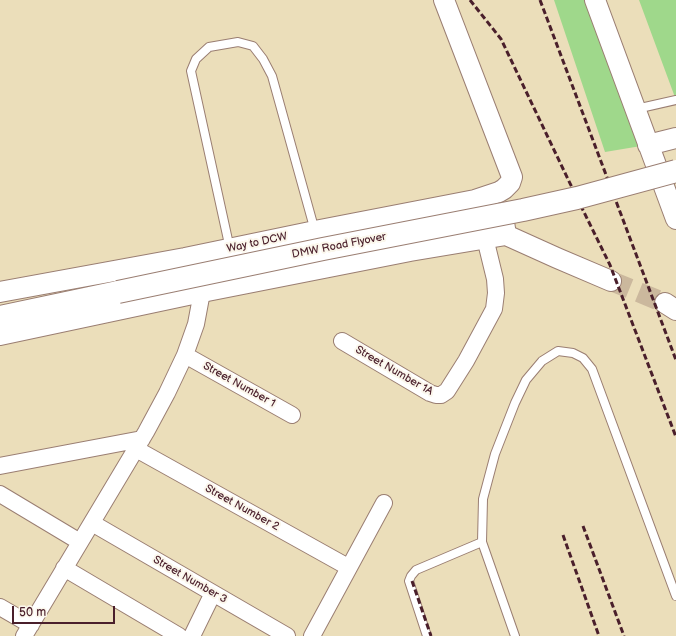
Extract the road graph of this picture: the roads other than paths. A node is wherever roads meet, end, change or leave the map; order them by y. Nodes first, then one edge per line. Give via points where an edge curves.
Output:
1 (444, 0) edge
2 (595, 0) edge
3 (676, 100) edge
4 (636, 110) junction
5 (676, 138) edge
6 (648, 145) junction
7 (676, 171) edge
8 (504, 188) junction
9 (672, 194) edge
10 (676, 219) edge
11 (315, 230) junction
12 (506, 234) junction
13 (485, 238) junction
14 (230, 249) junction
15 (611, 281) tunnel mouth
16 (0, 292) edge
17 (202, 292) junction
18 (0, 317) edge
19 (0, 335) edge
20 (342, 341) dead end
21 (185, 355) junction
22 (292, 415) dead end
23 (139, 444) junction
24 (0, 466) edge
25 (0, 494) edge
26 (384, 503) dead end
27 (92, 523) junction
28 (80, 542) junction
29 (482, 542) junction
30 (348, 567) junction
31 (64, 568) junction
32 (214, 593) junction
33 (676, 596) edge
34 (0, 607) edge
35 (27, 630) edge
36 (179, 636) edge
37 (192, 636) edge
38 (287, 636) edge
39 (312, 636) edge
40 (427, 636) edge
41 (515, 636) edge

1 - 8 street via 512,177
2 - 4 street
3 - 4 lane
4 - 6 street
5 - 6 street
6 - 9 street
7 - 18 main road, DMW Road Flyover, bridge via 523,210 230,267
8 - 11 street, Way to DCW via 475,200
8 - 12 street
9 - 10 street
11 - 14 street, Way to DCW
11 - 14 lane via 272,76 263,59 253,46 238,42 209,47 196,59 191,71
12 - 13 street
12 - 15 street
13 - 17 street
13 - 20 street, Street Number 1A via 495,279 494,309 447,391 436,396
14 - 16 street, Way to DCW
17 - 19 street
17 - 21 street via 196,324
21 - 22 street, Street Number 1
21 - 23 street
23 - 24 street
23 - 27 street
23 - 30 street, Street Number 2
25 - 28 street
26 - 30 street
27 - 28 street
27 - 32 street, Street Number 3
28 - 31 street
29 - 33 lane via 483,499 495,454 526,380 542,361 558,351 573,353 583,358 592,369
29 - 40 lane via 416,570 411,576 409,581
29 - 41 lane
30 - 39 street
31 - 35 street
31 - 36 street
32 - 37 street
32 - 38 street, Street Number 3
34 - 35 street

